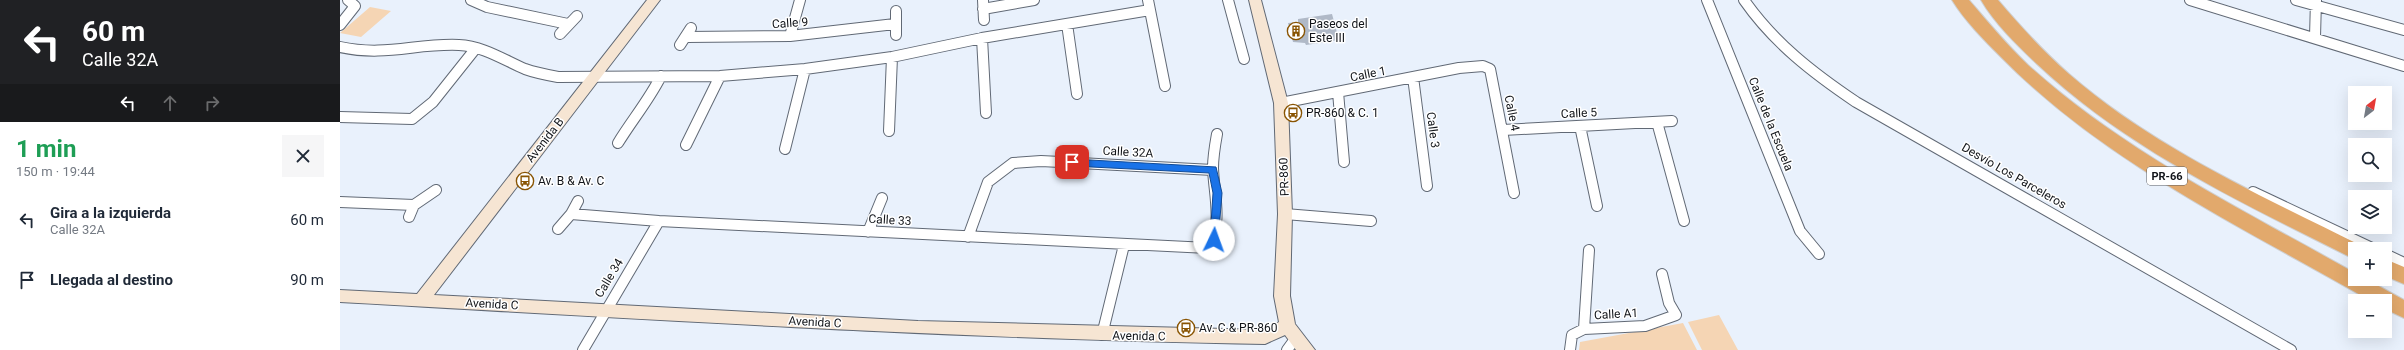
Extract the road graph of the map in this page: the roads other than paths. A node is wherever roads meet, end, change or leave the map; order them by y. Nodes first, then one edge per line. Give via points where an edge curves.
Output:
1 (348, 0) edge
2 (471, 0) edge
3 (496, 0) edge
4 (654, 0) edge
5 (800, 0) edge
6 (1034, 0) edge
7 (1148, 0) edge
8 (1228, 0) edge
9 (1255, 0) edge
10 (1707, 0) edge
11 (1744, 0) edge
12 (1960, 0) edge
13 (1989, 0) edge
14 (2190, 0) edge
15 (2296, 0) edge
16 (2316, 3) edge
17 (983, 4) edge
18 (487, 7) junction
19 (1150, 10) junction
20 (896, 11) dead end
21 (577, 16) dead end
22 (984, 20) dead end
23 (568, 24) junction
24 (895, 24) junction
25 (1067, 24) junction
26 (340, 25) edge
27 (692, 28) dead end
28 (2404, 30) edge
29 (560, 34) dead end
30 (896, 35) dead end
31 (790, 36) junction
32 (687, 37) junction
33 (2315, 37) junction
34 (982, 38) junction
35 (680, 45) dead end
36 (340, 47) edge
37 (476, 48) junction
38 (892, 57) junction
39 (1244, 59) dead end
40 (2404, 66) edge
41 (1458, 68) joint
42 (805, 69) junction
43 (594, 76) junction
44 (661, 76) junction
45 (720, 76) junction
46 (1413, 77) junction
47 (1165, 86) dead end
48 (1338, 92) junction
49 (1077, 94) dead end
50 (1281, 103) junction
51 (986, 113) dead end
52 (340, 117) edge
53 (1672, 121) dead end
54 (1657, 122) junction
55 (1580, 126) junction
56 (1503, 130) junction
57 (889, 131) dead end
58 (1217, 134) dead end
59 (618, 143) dead end
60 (686, 145) dead end
61 (785, 149) dead end
62 (2169, 153) junction
63 (1344, 162) dead end
64 (1213, 170) junction
65 (1427, 186) dead end
66 (436, 190) dead end
67 (1514, 193) dead end
68 (882, 198) dead end
69 (578, 201) dead end
70 (340, 202) edge
71 (414, 205) junction
72 (1597, 206) dead end
73 (571, 214) junction
74 (1285, 214) junction
75 (409, 217) dead end
76 (659, 221) junction
77 (1371, 221) dead end
78 (1684, 221) dead end
79 (558, 229) dead end
80 (2337, 231) junction
81 (868, 232) junction
82 (968, 237) junction
83 (2360, 242) edge
84 (2364, 242) edge
85 (1124, 245) junction
86 (2348, 247) edge
87 (1589, 250) dead end
88 (2392, 253) edge
89 (1819, 254) dead end
90 (2392, 257) edge
91 (2404, 257) edge
92 (2404, 263) edge
93 (2392, 270) edge
94 (1662, 274) dead end
95 (2404, 276) edge
96 (2365, 288) junction
97 (2374, 294) edge
98 (340, 296) edge
99 (421, 300) junction
100 (2392, 306) edge
101 (2404, 310) edge
102 (605, 311) junction
103 (2404, 314) edge
104 (1287, 325) junction
105 (1584, 329) junction
106 (1102, 335) junction
107 (1291, 344) edge
108 (583, 350) edge
109 (1307, 350) edge
110 (1570, 350) edge
111 (2291, 350) edge

1 - 26 street via 355,6
2 - 18 street
3 - 18 street
4 - 43 street, Avenida B
5 - 31 street
6 - 17 street
7 - 19 street
8 - 39 street
9 - 50 street, PR-860 / PR-860
10 - 89 street, Calle de la Escuela via 1800,231
11 - 111 street, Desvío Los Parceleros via 1758,20 1796,59 1856,102
12 - 96 highway, PR-66 via 2013,60 2064,105 2100,132 2181,184
13 - 62 highway, PR-66 via 2011,27 2054,69 2094,102
14 - 33 street
15 - 16 street
16 - 28 street
16 - 33 street
17 - 22 street
18 - 23 street
19 - 25 street
19 - 47 street
20 - 24 street
21 - 23 street
23 - 29 street
24 - 30 street
24 - 31 street, Calle 9
25 - 34 street
25 - 49 street
27 - 32 street
31 - 32 street, Calle 9
32 - 35 street
33 - 40 street
34 - 38 street
34 - 51 street
36 - 37 street via 357,52 386,53 459,45
37 - 43 street via 491,52 534,72 558,77
37 - 52 street via 433,102 412,119
38 - 42 street
38 - 57 street
41 - 46 street, Calle 1
41 - 56 street, Calle 4 via 1483,66 1490,69
42 - 45 street
42 - 61 street
43 - 44 street
43 - 99 street, Avenida B
44 - 45 street
44 - 59 street via 650,98 641,106
45 - 60 street
46 - 48 street, Calle 1
46 - 65 street, Calle 3
48 - 50 street, Calle 1
48 - 63 street
50 - 74 street, PR-860 / PR-860
53 - 54 street, Calle 5
54 - 55 street, Calle 5
54 - 78 street
55 - 56 street, Calle 5
55 - 72 street
56 - 67 street, Calle 4
58 - 64 street
62 - 80 street
62 - 86 highway, PR-66
64 - 82 street, Calle 32A via 1040,161 1013,163 988,182
64 - 85 street, Calle 33 via 1217,193 1215,232 1214,240 1208,248
66 - 71 street
68 - 81 street
69 - 73 street
70 - 71 street
71 - 75 street
73 - 76 street, Calle 33
73 - 79 street
74 - 77 street via 1352,222
74 - 104 street, PR-860 / PR-860 via 1282,296
76 - 81 street, Calle 33
76 - 102 street, Calle 34
80 - 83 street
80 - 84 street
81 - 82 street, Calle 33
82 - 85 street, Calle 33
85 - 106 street
87 - 105 street
88 - 91 street
90 - 92 street
93 - 95 highway
94 - 105 street, Calle A1 via 1669,303 1676,315 1645,326
96 - 97 street
96 - 101 highway, PR-66
98 - 99 street, Avenida C
99 - 102 street, Avenida C
100 - 103 street
102 - 106 street, Avenida C
102 - 108 street, Calle 34
104 - 106 street, Avenida C via 1265,337
104 - 107 street, PR-860 / PR-860
105 - 110 street, Calle A1 via 1572,335
107 - 109 street, PR-860 / PR-860

